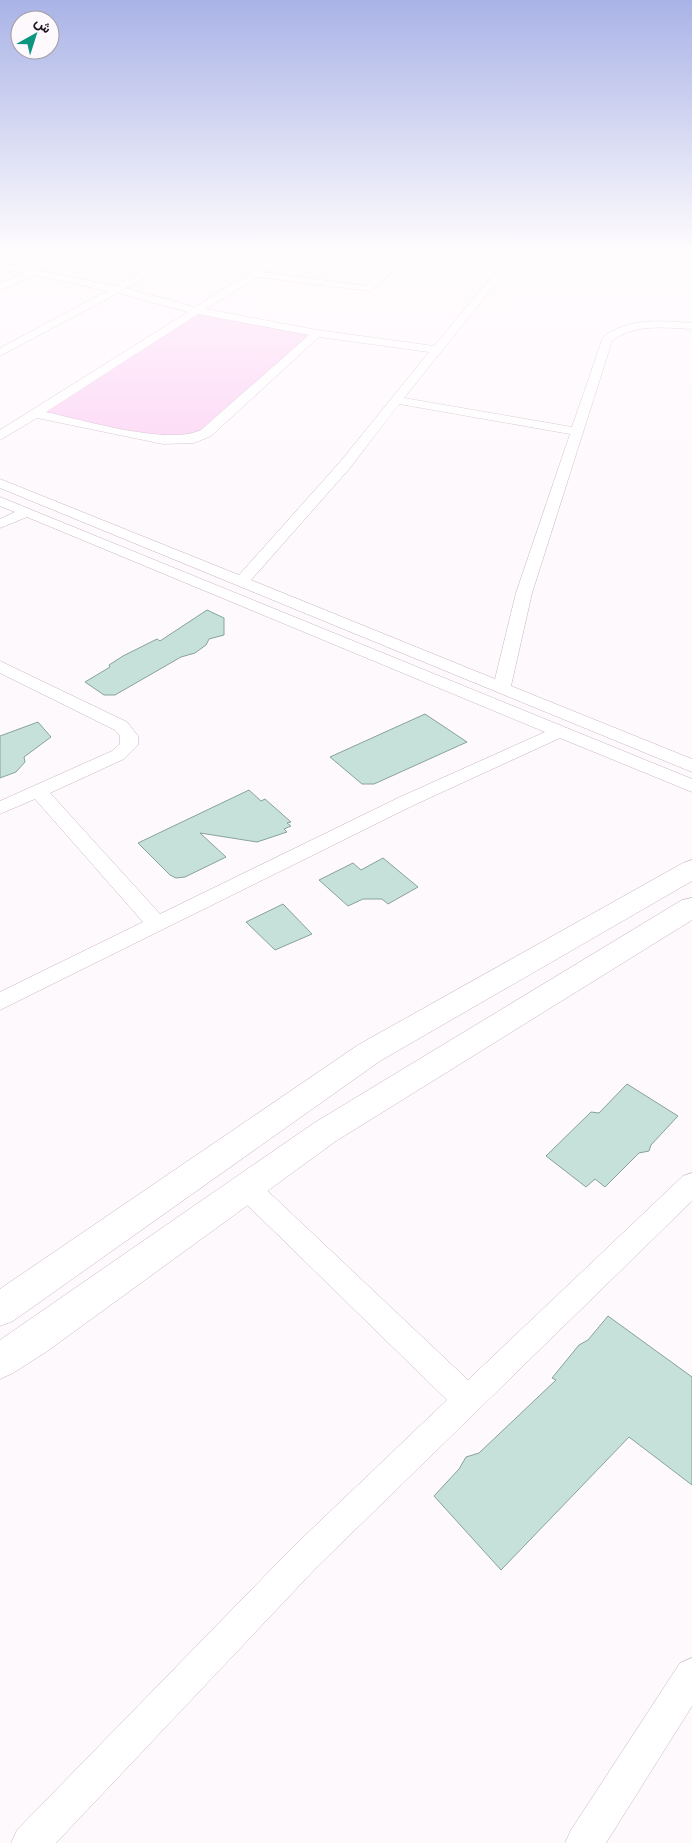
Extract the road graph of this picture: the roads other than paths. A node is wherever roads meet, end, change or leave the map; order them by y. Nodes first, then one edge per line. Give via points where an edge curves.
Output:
1 (28, 338) edge
2 (154, 338) edge
3 (311, 338) edge
4 (352, 338) edge
5 (446, 338) edge
6 (608, 338) edge
7 (436, 350) junction
8 (0, 353) edge
9 (396, 400) junction
10 (34, 414) junction
11 (576, 431) junction
12 (0, 436) edge
13 (0, 483) edge
14 (0, 501) edge
15 (27, 512) junction
16 (0, 524) edge
17 (242, 582) junction
18 (0, 666) edge
19 (502, 688) junction
20 (561, 731) junction
21 (692, 766) edge
22 (692, 786) edge
23 (39, 792) junction
24 (0, 808) edge
25 (692, 868) edge
26 (692, 907) edge
27 (158, 925) junction
28 (0, 1002) edge
29 (692, 1184) edge
30 (246, 1187) junction
31 (0, 1309) edge
32 (0, 1361) edge
33 (468, 1400) junction
34 (692, 1675) edge
35 (30, 1843) edge
36 (584, 1843) edge

1 - 8 street
2 - 10 street
3 - 10 street via 206,433 194,439 163,440
4 - 7 street
5 - 7 street
6 - 11 street
7 - 9 street
9 - 11 street
9 - 17 street via 345,465
10 - 12 street
11 - 19 street via 524,593
13 - 17 street
14 - 15 street
15 - 16 street
15 - 20 street
17 - 19 street
18 - 23 street via 121,726 129,736 129,745 118,755
19 - 21 street
20 - 22 street
20 - 27 street via 407,801
23 - 24 street
23 - 27 street
25 - 31 main road via 369,1053
26 - 30 main road via 325,1132
27 - 28 street
29 - 33 street
30 - 32 main road
30 - 33 street
33 - 35 street via 304,1558
34 - 36 street

